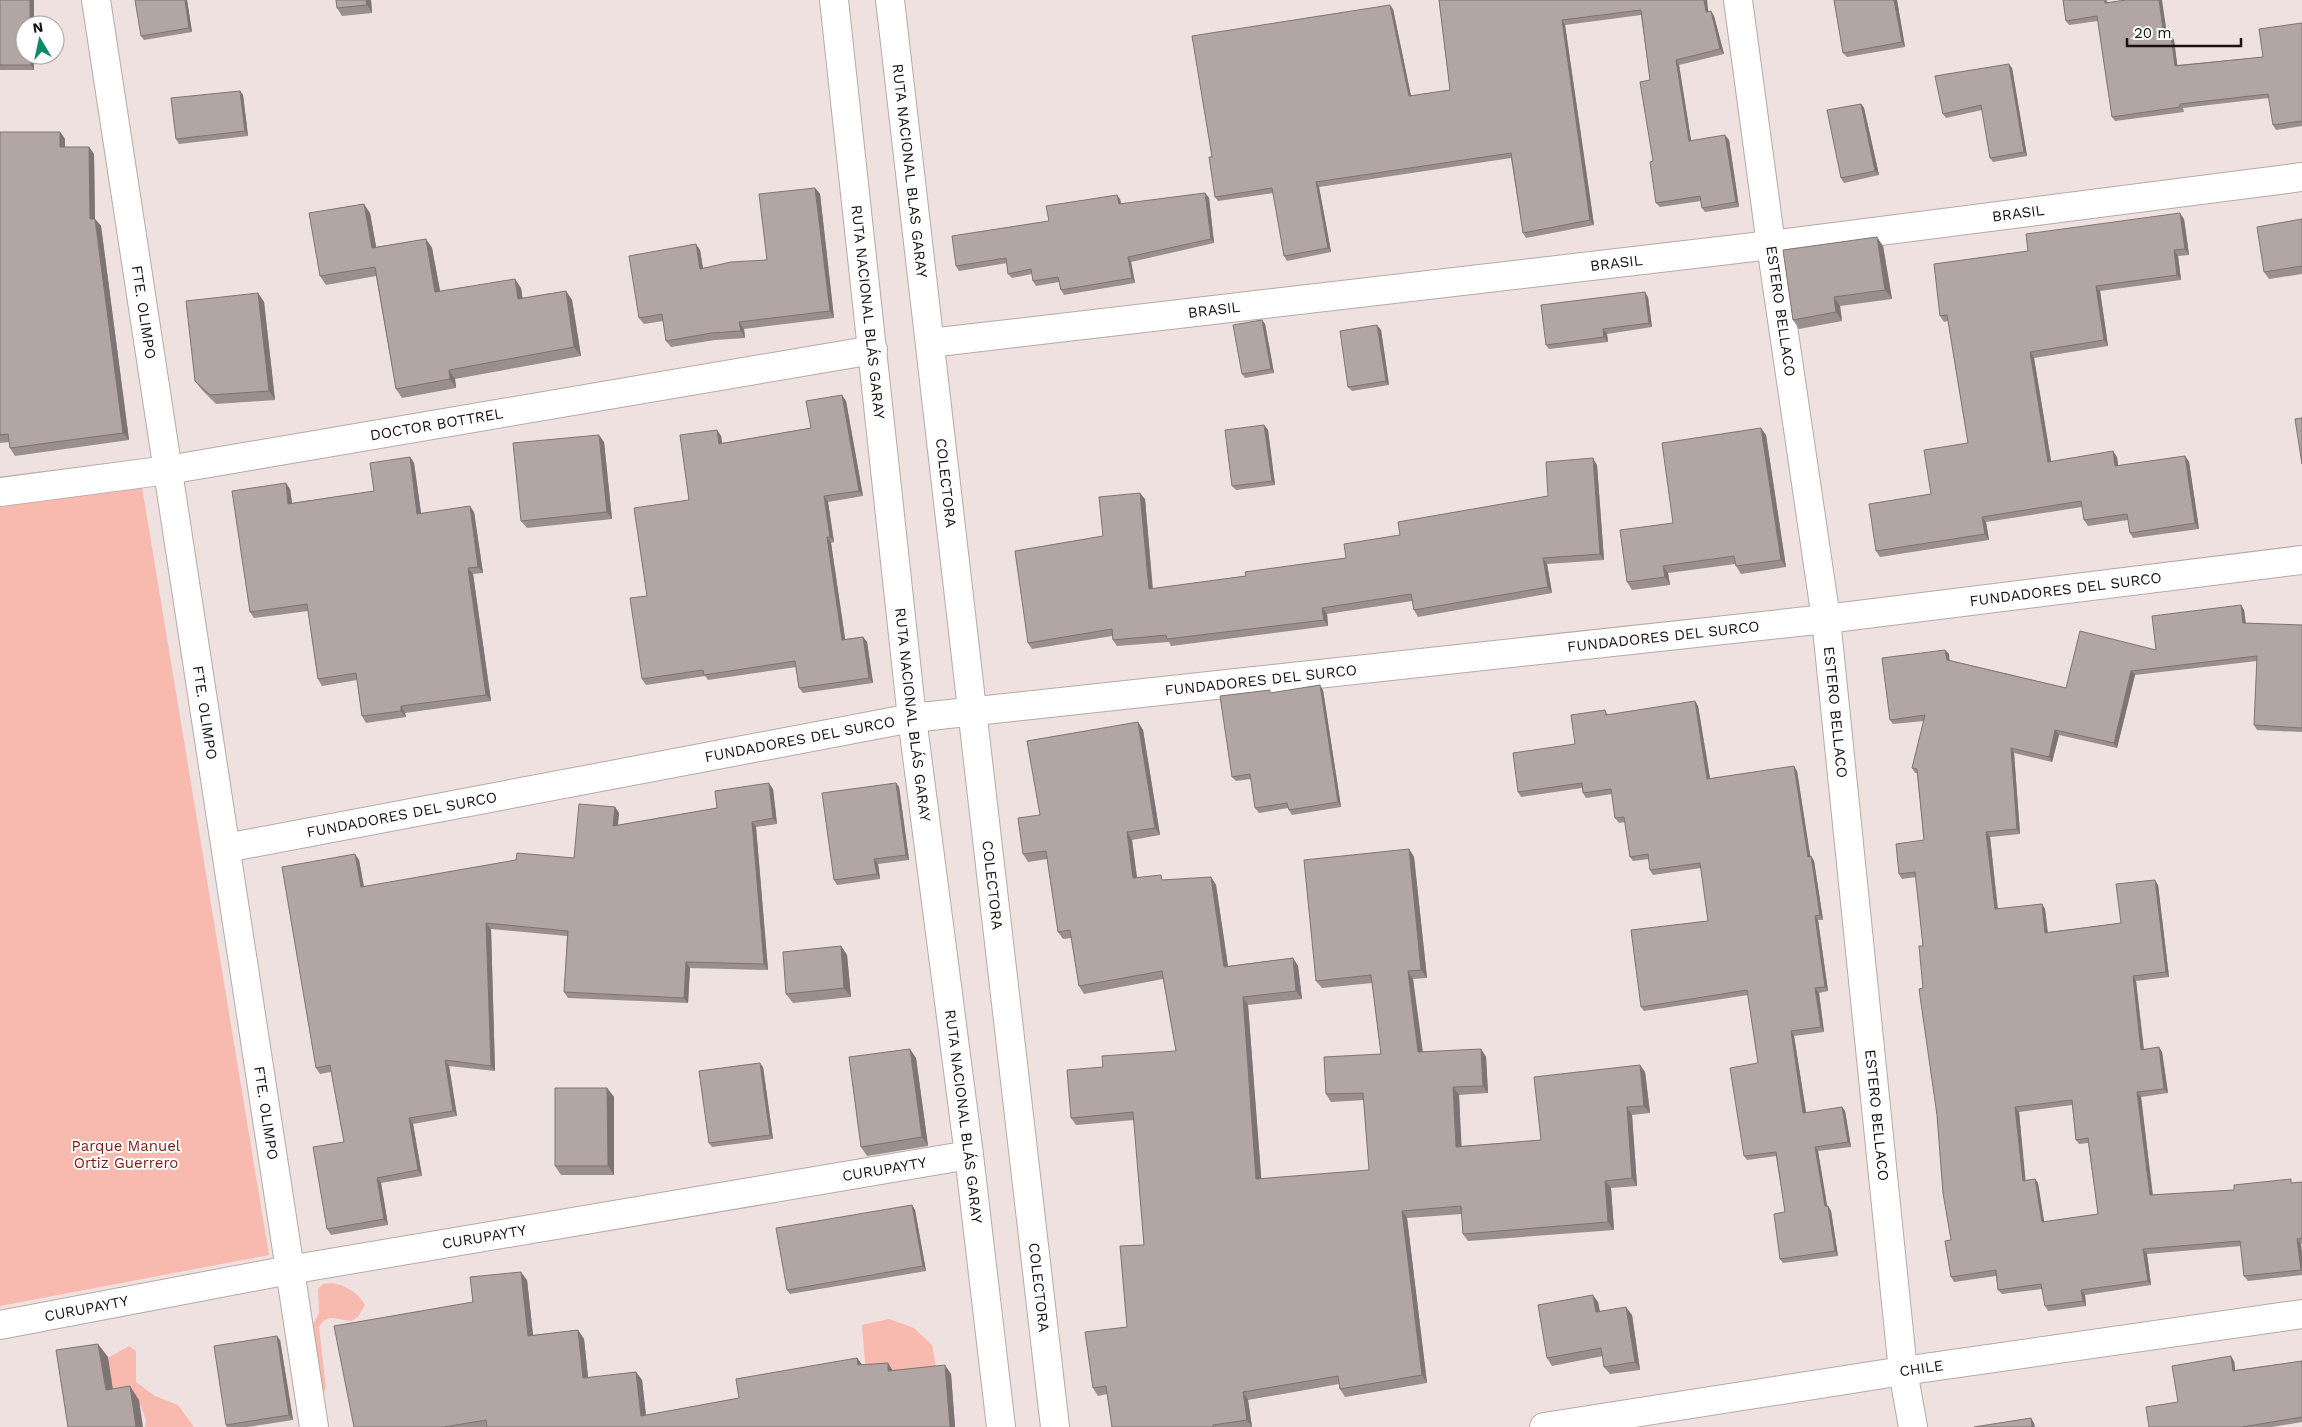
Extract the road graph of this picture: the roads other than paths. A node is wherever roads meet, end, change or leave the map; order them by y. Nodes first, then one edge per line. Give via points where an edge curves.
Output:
1 (96, 0) edge
2 (834, 0) edge
3 (890, 0) edge
4 (1738, 0) edge
5 (2302, 177) edge
6 (1771, 245) junction
7 (930, 343) junction
8 (874, 350) junction
9 (168, 470) junction
10 (0, 492) edge
11 (2302, 560) edge
12 (1826, 619) junction
13 (973, 712) junction
14 (912, 718) junction
15 (226, 848) junction
16 (969, 1154) junction
17 (289, 1270) junction
18 (2302, 1314) edge
19 (0, 1325) edge
20 (1903, 1371) junction
21 (314, 1427) edge
22 (1001, 1427) edge
23 (1055, 1427) edge
24 (1544, 1427) edge
25 (1913, 1427) edge

1 - 9 main road, FTE. OLIMPO
2 - 8 main road, RUTA NACIONAL BLÁS GARAY
3 - 7 main road, RUTA NACIONAL BLAS GARAY
4 - 6 main road, ESTERO BELLACO
5 - 6 main road, BRASIL
6 - 7 main road, BRASIL
6 - 12 main road, ESTERO BELLACO
7 - 13 main road, COLECTORA
8 - 9 main road, DOCTOR BOTTREL
8 - 14 main road, RUTA NACIONAL BLÁS GARAY
9 - 10 main road, DOCTOR BOTTREL
9 - 15 main road, FTE. OLIMPO
11 - 12 main road, FUNDADORES DEL SURCO
12 - 13 main road, FUNDADORES DEL SURCO
12 - 20 main road, ESTERO BELLACO
13 - 14 main road, FUNDADORES DEL SURCO
13 - 23 main road, COLECTORA
14 - 15 main road, FUNDADORES DEL SURCO
14 - 16 main road, RUTA NACIONAL BLÁS GARAY
15 - 17 main road, FTE. OLIMPO
16 - 17 main road, CURUPAYTY
16 - 22 main road, RUTA NACIONAL BLÁS GARAY
17 - 19 main road, CURUPAYTY
17 - 21 main road, FTE. OLIMPO
18 - 20 main road, CHILE
20 - 24 main road, CHILE
20 - 25 main road, ESTERO BELLACO

